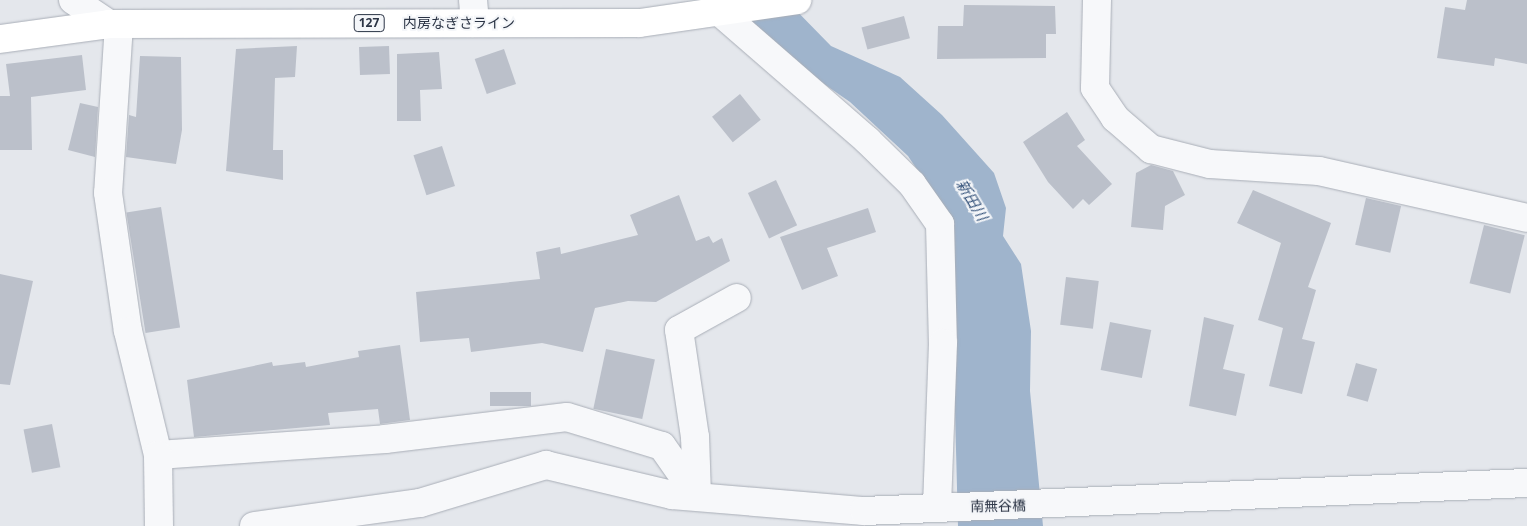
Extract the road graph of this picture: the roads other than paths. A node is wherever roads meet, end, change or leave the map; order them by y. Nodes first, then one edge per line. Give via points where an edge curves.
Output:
1 (72, 0) edge
2 (797, 0) edge
3 (1097, 0) edge
4 (474, 11) edge
5 (730, 12) junction
6 (114, 24) junction
7 (0, 39) edge
8 (1527, 218) edge
9 (737, 298) dead end
10 (158, 455) junction
11 (1527, 483) edge
12 (697, 496) junction
13 (943, 507) junction
14 (159, 526) edge
15 (254, 526) edge

1 - 6 street
2 - 5 highway, 内房なぎさライン / 127
3 - 8 street via 1095,88 1115,118 1151,149 1210,164 1319,170
4 - 5 highway, 内房なぎさライン / 127 via 640,23
4 - 6 highway, 内房なぎさライン / 127
5 - 13 street via 912,184 940,224
6 - 7 highway, 内房なぎさライン / 127
6 - 10 street via 108,193 128,331
9 - 12 street via 679,330 695,437
10 - 12 street via 385,439 567,417 662,446
10 - 14 street
11 - 13 street, 南無谷橋
12 - 13 street, 南無谷橋 via 864,511
12 - 15 street, 南無谷橋 via 672,495 546,465 420,503

